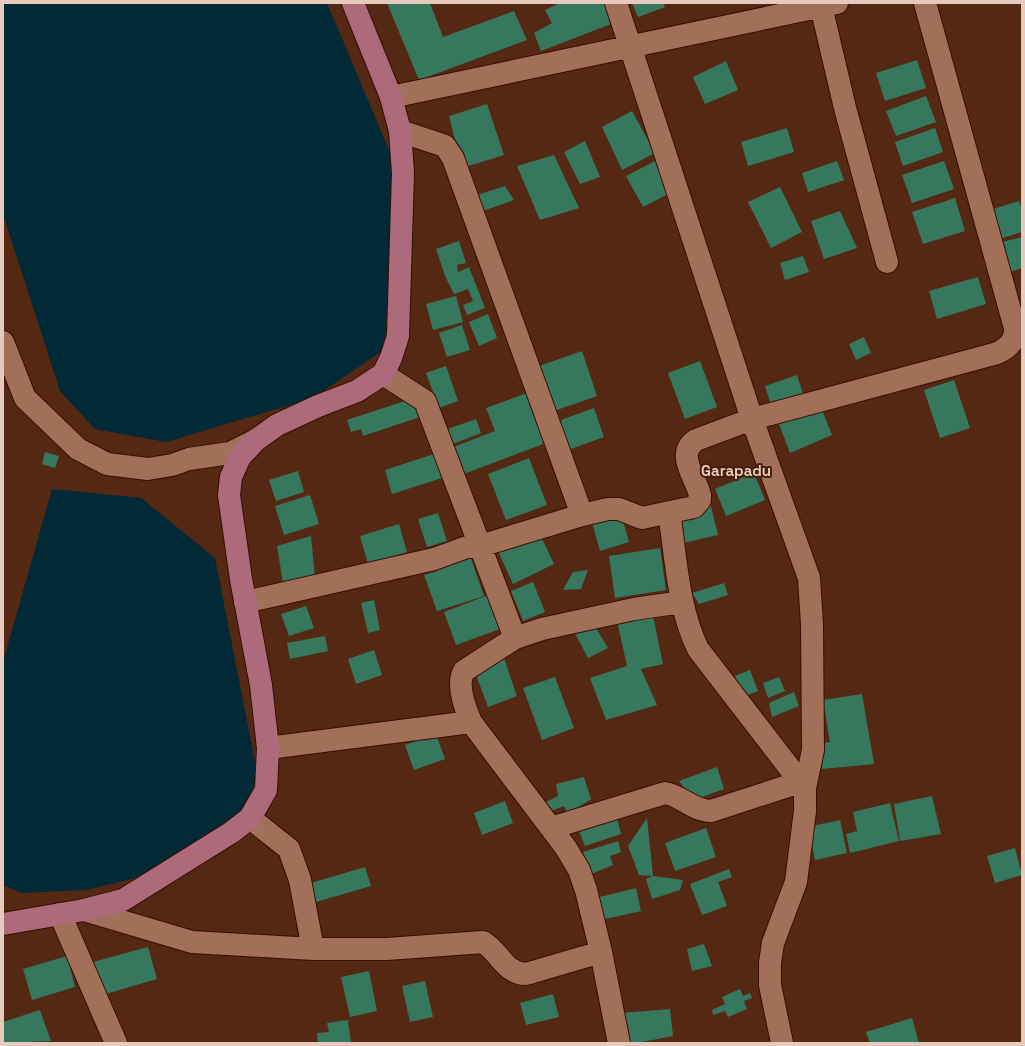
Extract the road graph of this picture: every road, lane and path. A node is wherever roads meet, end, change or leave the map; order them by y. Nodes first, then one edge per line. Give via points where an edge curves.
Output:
1 (353, 3) edge
2 (616, 3) edge
3 (925, 3) edge
4 (829, 5) edge
5 (630, 45) junction
6 (392, 97) junction
7 (400, 131) junction
8 (887, 262) dead end
9 (3, 342) edge
10 (383, 374) junction
11 (752, 419) junction
12 (256, 440) junction
13 (669, 512) junction
14 (582, 515) junction
15 (480, 546) junction
16 (245, 602) junction
17 (682, 602) junction
18 (515, 638) junction
19 (471, 722) junction
20 (268, 748) junction
21 (802, 785) junction
22 (250, 818) junction
23 (551, 828) junction
24 (84, 910) junction
25 (60, 914) junction
26 (3, 924) edge
27 (313, 950) junction
28 (601, 952) junction
29 (116, 1043) edge
30 (619, 1043) edge
31 (782, 1043) edge

1 - 6 main road
2 - 5 street
3 - 11 street via 1015,328 1013,339 1003,351 994,354
4 - 5 street
4 - 8 street via 846,108
5 - 6 street
5 - 11 street
6 - 7 main road
7 - 10 main road via 403,189 398,336
7 - 14 street via 445,146 454,158
9 - 12 street via 25,398 78,449 107,464 148,469 172,465 189,458 230,453
10 - 12 main road via 357,391 277,425
10 - 15 street via 425,401
11 - 13 street via 690,444 686,456 699,490 700,500 694,507
11 - 21 street via 809,578 812,617 813,750
12 - 16 main road via 240,457 231,477 229,494
13 - 14 street via 642,518 619,509 608,509
13 - 17 street
14 - 15 street
15 - 16 street via 467,547 434,559
15 - 18 street
16 - 20 main road via 261,685
17 - 18 street via 634,609 542,629
17 - 21 street via 691,636 698,649
18 - 19 street via 464,671 461,676 465,708
19 - 20 street
19 - 23 street
20 - 22 main road via 266,790
21 - 23 street via 711,811 695,808 682,799 665,793
21 - 31 street via 804,811 796,882 774,943 770,962 770,985
22 - 24 main road via 123,900
22 - 27 street via 289,849 300,880
23 - 28 street via 579,870
24 - 25 main road
24 - 27 street via 192,942
25 - 26 main road
25 - 29 street
27 - 28 street via 386,949 483,942 492,948 511,971 526,974
28 - 30 street

